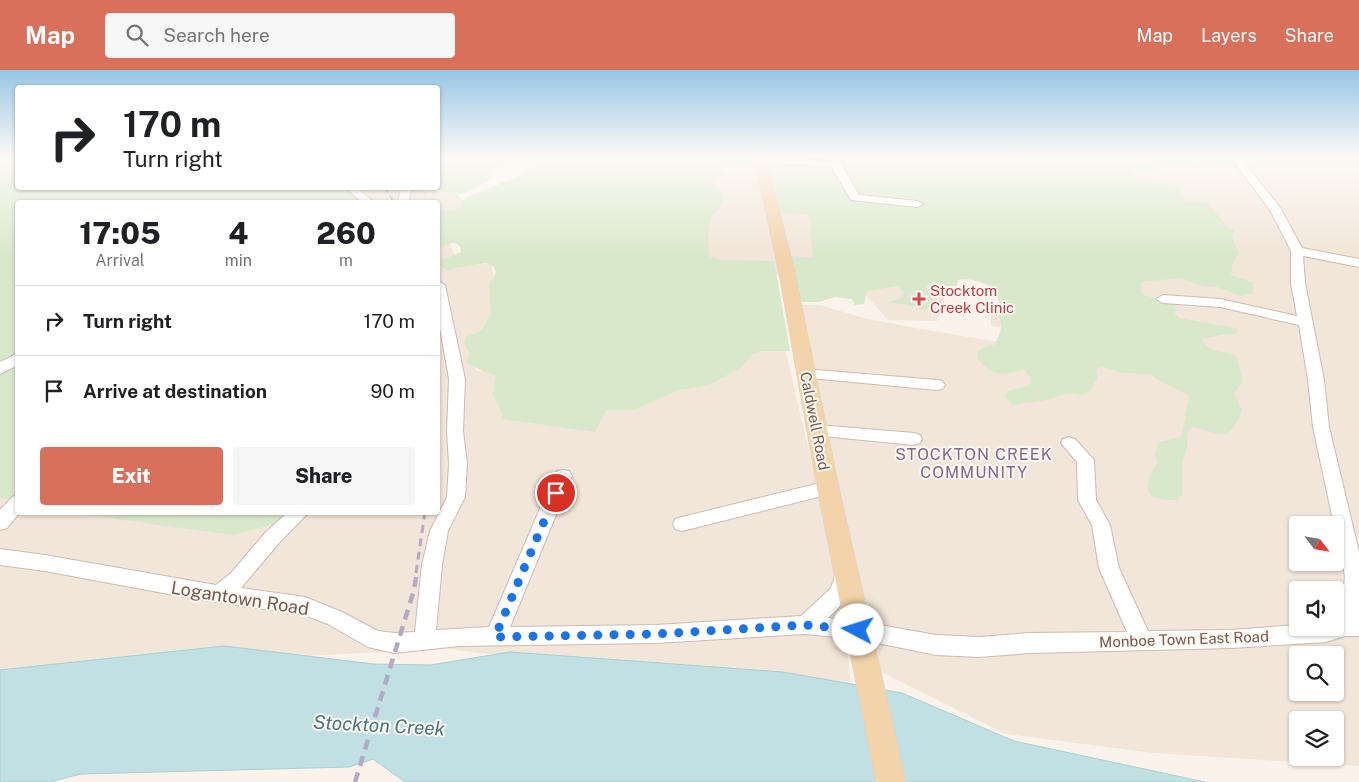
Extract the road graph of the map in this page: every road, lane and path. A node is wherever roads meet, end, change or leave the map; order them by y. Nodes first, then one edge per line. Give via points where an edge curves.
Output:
1 (353, 190) edge
2 (768, 190) edge
3 (851, 190) edge
4 (1261, 190) edge
5 (365, 200) edge
6 (917, 204) dead end
7 (1296, 251) junction
8 (1359, 263) edge
9 (440, 294) edge
10 (1163, 299) dead end
11 (1305, 322) junction
12 (15, 360) edge
13 (0, 369) edge
14 (805, 374) junction
15 (937, 385) dead end
16 (818, 430) junction
17 (914, 438) dead end
18 (1069, 443) dead end
19 (563, 476) dead end
20 (828, 488) junction
21 (15, 506) edge
22 (297, 515) edge
23 (0, 523) edge
24 (682, 524) dead end
25 (0, 557) edge
26 (847, 568) junction
27 (220, 593) junction
28 (805, 625) junction
29 (1352, 627) edge
30 (858, 630) junction
31 (495, 637) junction
32 (424, 640) junction
33 (1142, 642) junction
34 (891, 782) edge

1 - 5 street
2 - 14 main road, Caldwell Road via 788,273
3 - 6 street via 855,198
4 - 7 street, Monboe Town East Road via 1275,209
7 - 8 street
7 - 11 street, Monboe Town East Road
9 - 32 street via 457,379 455,431 458,464 456,497 439,531 432,565
10 - 11 street via 1220,304
11 - 29 street, Monboe Town East Road via 1321,427 1355,576
12 - 13 street
14 - 15 street
14 - 16 main road, Caldwell Road
16 - 17 street
16 - 20 main road, Caldwell Road
18 - 33 street via 1084,460 1087,500 1101,525 1109,568
19 - 31 street
20 - 24 street
20 - 26 main road, Caldwell Road
21 - 23 street
22 - 27 street via 272,538 238,579
25 - 27 street, Logantown Road
26 - 28 street via 840,592
26 - 30 main road, Caldwell Road
27 - 32 street, Logantown Road via 305,606 375,640 394,643
28 - 30 street, Logantown Road
28 - 31 street, Logantown Road via 656,634
29 - 33 street, Monboe Town East Road via 1326,633
30 - 33 street, Monboe Town East Road via 936,645 979,647
30 - 34 main road, Caldwell Road
31 - 32 street, Logantown Road

